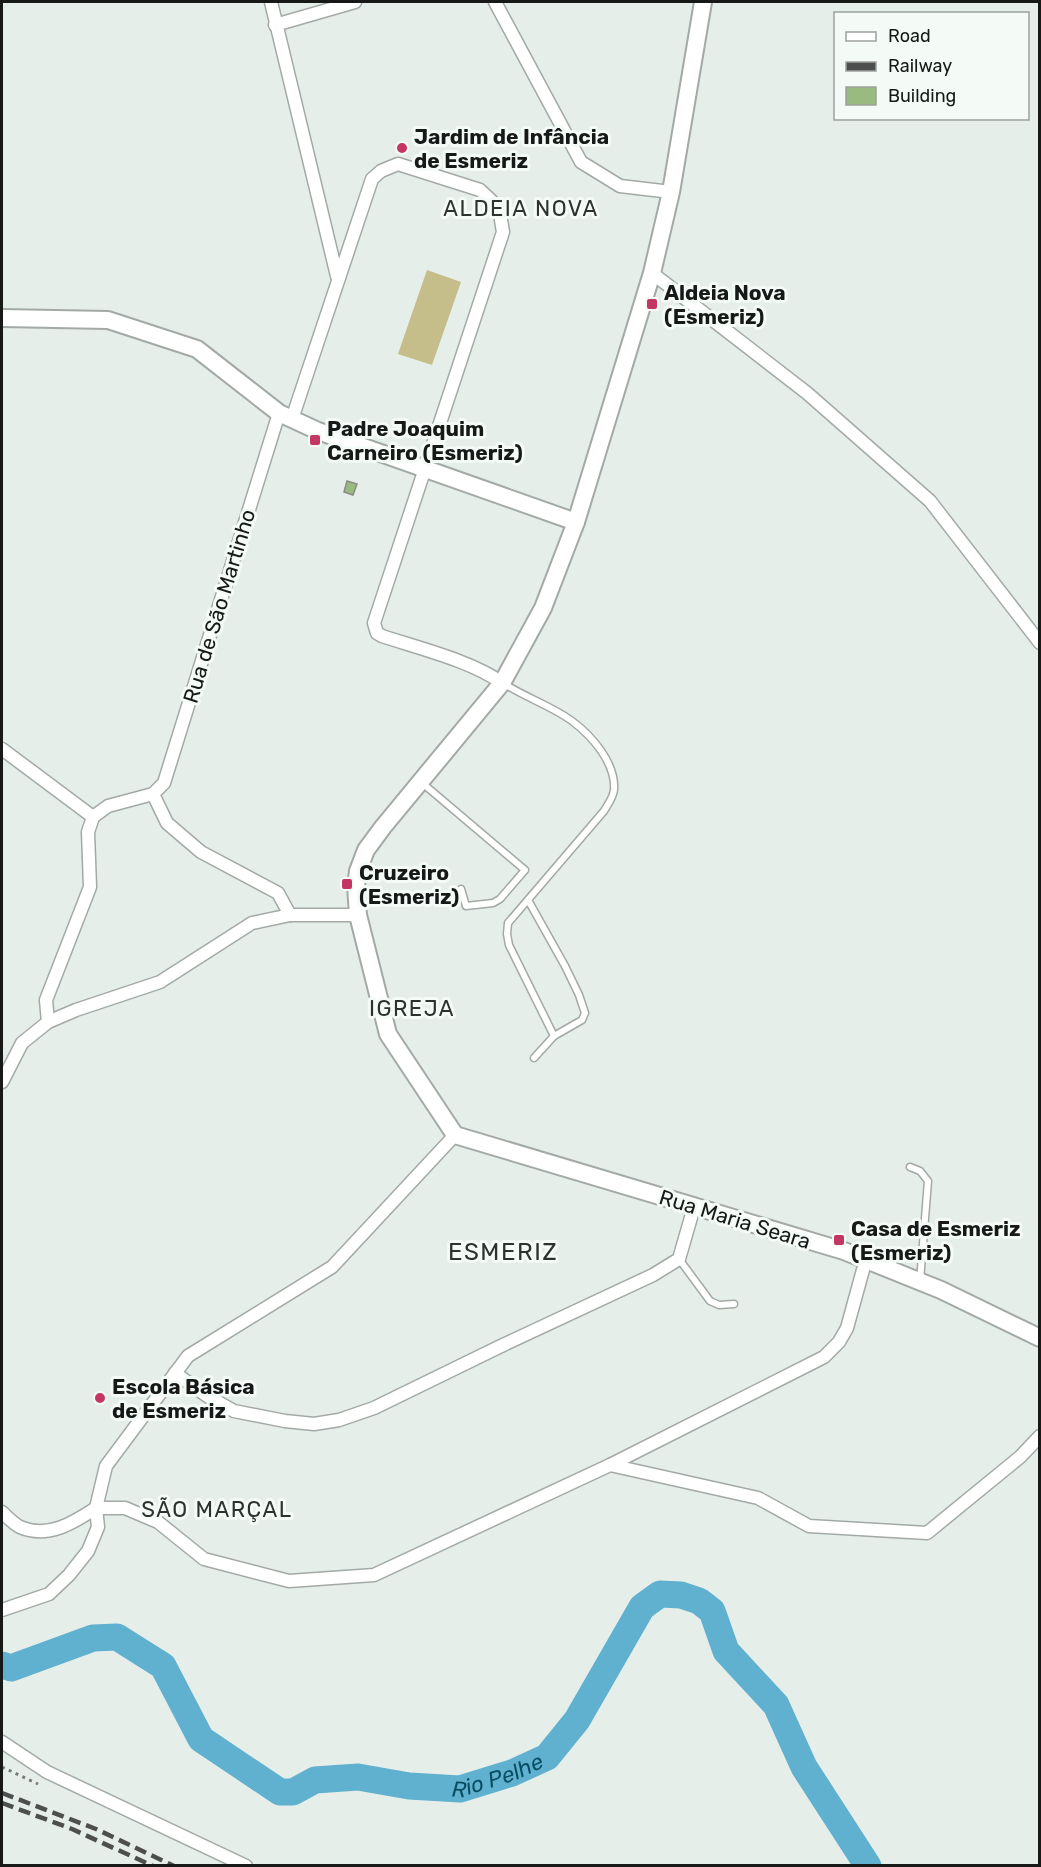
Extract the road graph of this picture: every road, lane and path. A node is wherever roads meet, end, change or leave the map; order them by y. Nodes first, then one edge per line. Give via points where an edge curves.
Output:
1 (271, 2) edge
2 (355, 2) edge
3 (495, 2) edge
4 (703, 2) edge
5 (275, 25) junction
6 (671, 192) junction
7 (652, 273) junction
8 (338, 277) junction
9 (2, 318) edge
10 (285, 416) junction
11 (425, 468) junction
12 (576, 522) junction
13 (1040, 643) edge
14 (502, 683) junction
15 (2, 749) edge
16 (421, 781) junction
17 (153, 794) junction
18 (93, 817) junction
19 (461, 890) dead end
20 (528, 900) junction
21 (290, 915) junction
22 (358, 915) junction
23 (48, 1022) junction
24 (554, 1036) junction
25 (534, 1058) dead end
26 (2, 1082) edge
27 (454, 1135) junction
28 (910, 1167) dead end
29 (694, 1207) junction
30 (679, 1259) junction
31 (866, 1259) junction
32 (920, 1282) junction
33 (734, 1304) dead end
34 (1040, 1338) edge
35 (175, 1373) junction
36 (1040, 1437) edge
37 (610, 1465) junction
38 (96, 1508) junction
39 (2, 1512) edge
40 (2, 1610) edge
41 (2, 1742) edge
42 (246, 1866) edge

1 - 5 street
2 - 5 street
3 - 6 street via 581,162 620,186
4 - 6 street
5 - 8 street
6 - 7 street
7 - 12 street
7 - 13 street via 807,393 930,501
8 - 10 street, Rua de São Martinho
8 - 11 street, Rua de São Martinho via 372,179 381,171 398,164 480,190 499,208 503,232
9 - 10 street via 108,320 197,349
10 - 11 street
10 - 17 street, Rua de São Martinho via 164,783
11 - 12 street
11 - 14 street, Rua de São Martinho via 374,628 382,636 494,676
12 - 14 street via 543,608
14 - 16 street
14 - 20 lane via 571,720 600,748 612,774 614,790 604,811
15 - 18 street
16 - 19 lane via 525,870 493,903 466,906
16 - 22 street via 366,850 356,886
17 - 18 street via 108,806
17 - 21 street via 167,823 201,852 278,893
18 - 23 street via 88,832 90,887 46,1000
20 - 24 lane via 508,923 509,945
20 - 24 lane via 585,1013 582,1020
21 - 22 street
21 - 23 street via 252,923 160,982
22 - 27 street via 388,1034
23 - 26 street via 22,1043
24 - 25 lane
27 - 29 street, Rua Maria Seara
27 - 35 street via 332,1268 188,1356
28 - 32 lane via 928,1181
29 - 30 street
29 - 31 street, Rua Maria Seara
30 - 33 lane via 710,1301
30 - 35 street via 374,1408 339,1420 314,1424 234,1411
31 - 32 street, Rua Maria Seara
31 - 37 street via 846,1328 824,1357
32 - 34 street, Rua Maria Seara
35 - 38 street via 106,1466
36 - 37 street via 1020,1458 927,1533 809,1526 758,1498
37 - 38 street via 374,1575 289,1581 204,1559 158,1522 125,1508
38 - 39 street via 72,1523 43,1532 19,1527
38 - 40 street via 98,1527 88,1551 69,1575 48,1594
41 - 42 street via 47,1772

